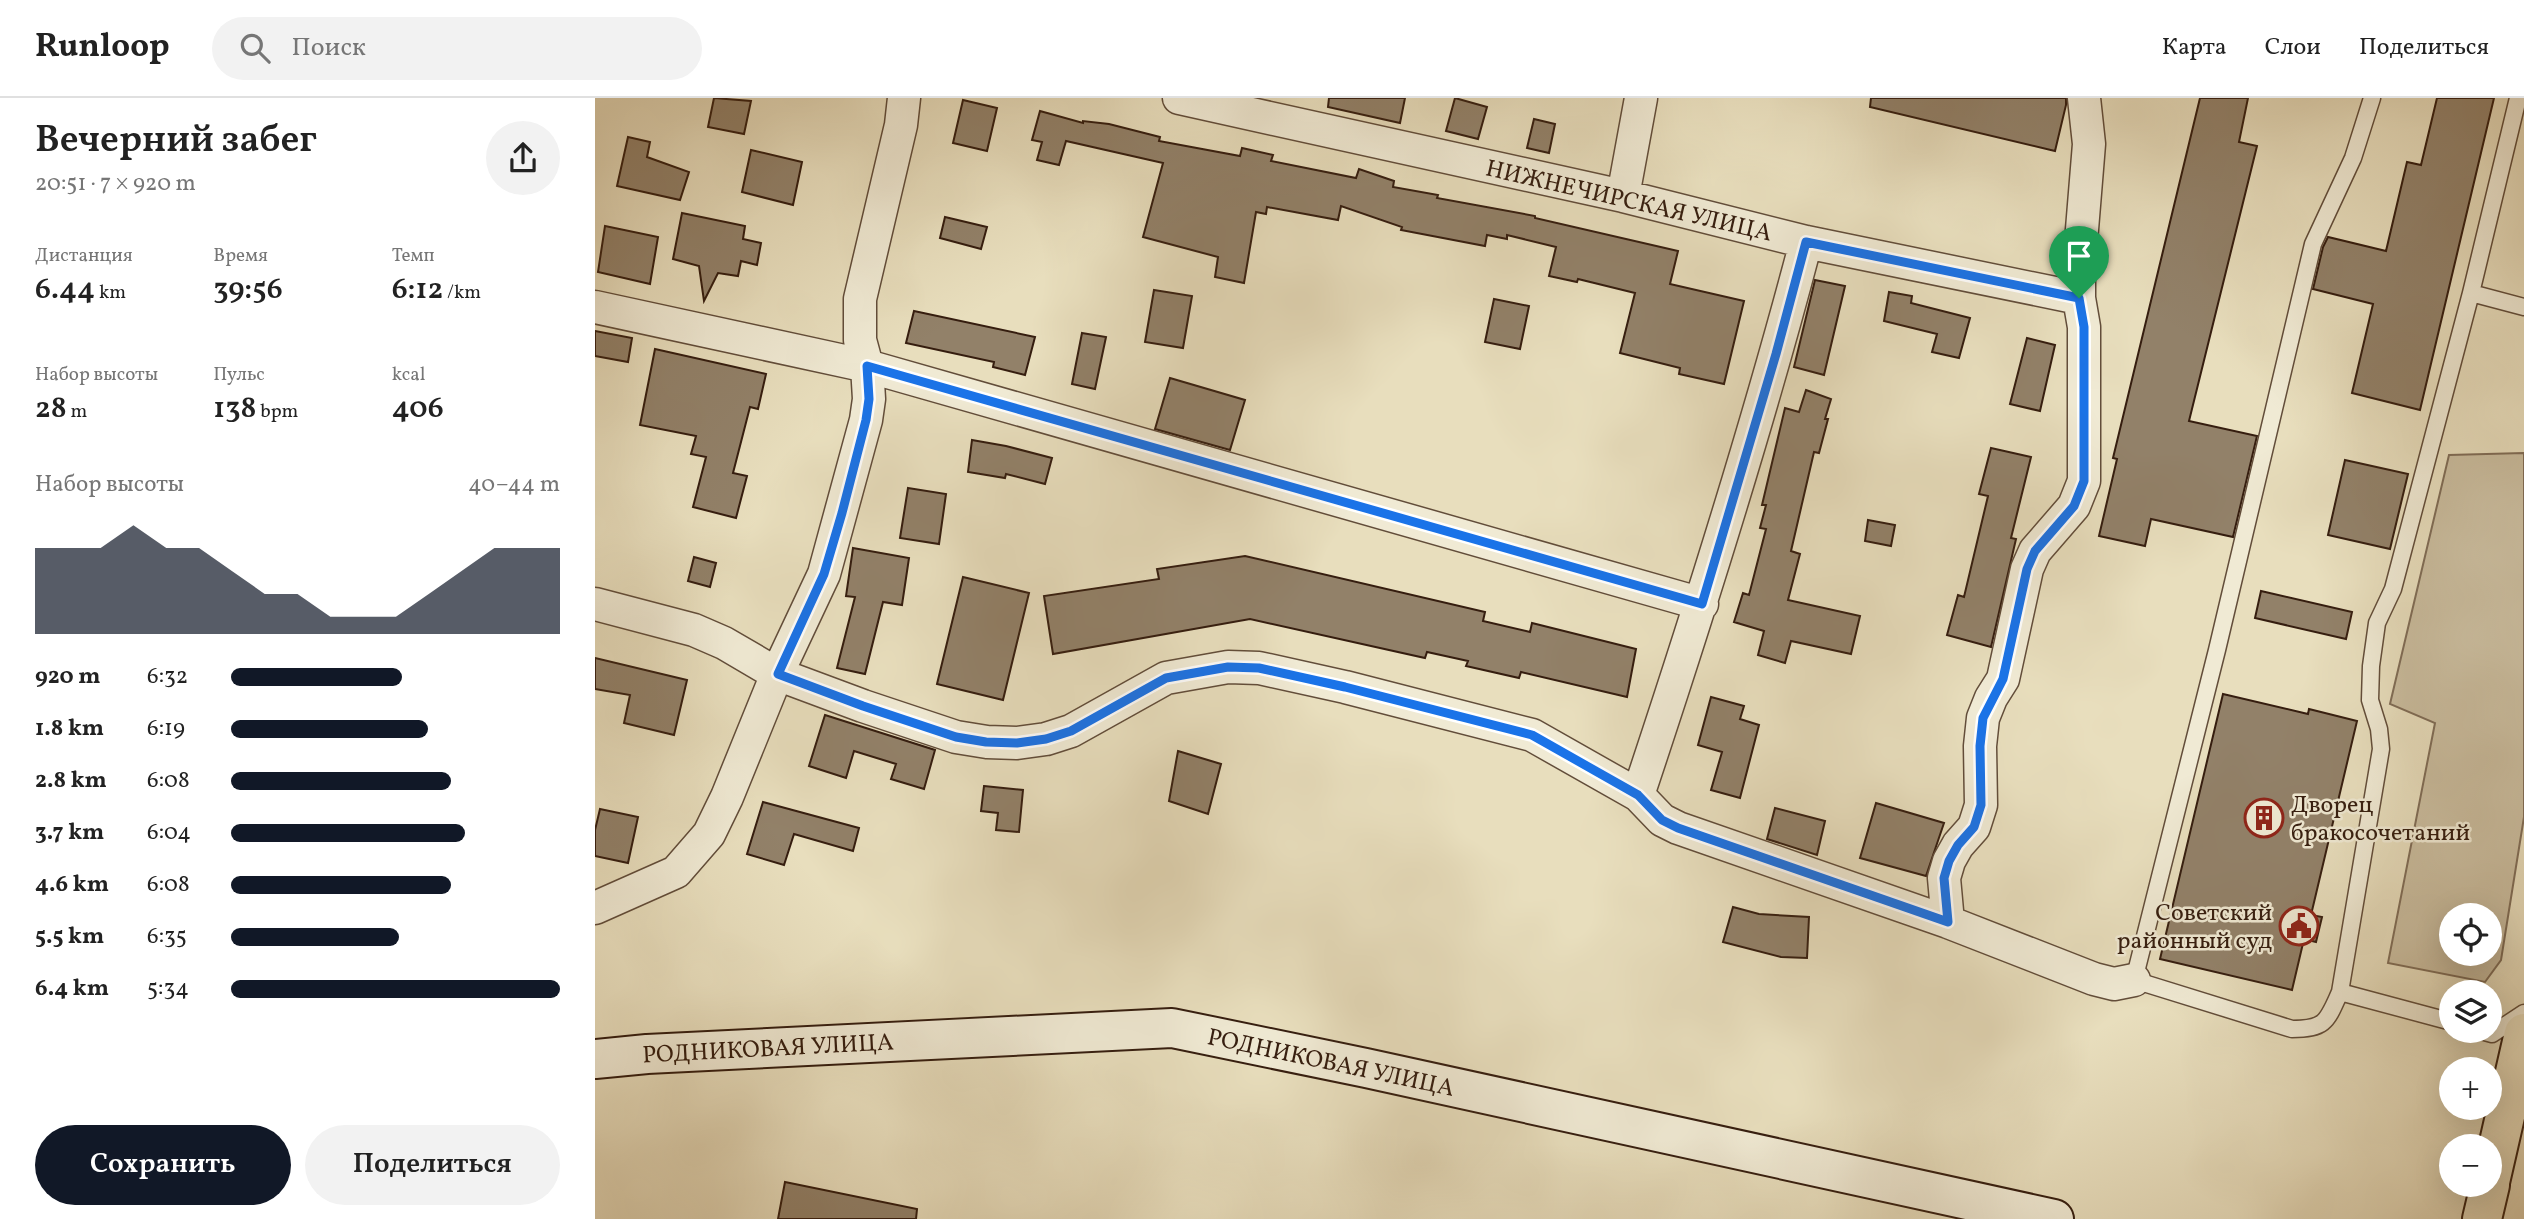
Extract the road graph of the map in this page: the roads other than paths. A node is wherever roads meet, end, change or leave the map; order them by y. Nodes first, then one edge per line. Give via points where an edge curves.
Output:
1 (904, 98) edge
2 (1179, 98) edge
3 (1641, 98) edge
4 (2084, 98) edge
5 (2372, 98) edge
6 (2522, 98) edge
7 (1623, 196) junction
8 (1806, 242) junction
9 (2471, 293) junction
10 (2079, 298) junction
11 (595, 307) edge
12 (2524, 307) edge
13 (867, 366) junction
14 (595, 604) edge
15 (1702, 604) junction
16 (778, 674) junction
17 (1638, 795) junction
18 (595, 908) edge
19 (1948, 922) junction
20 (2134, 980) junction
21 (2340, 992) junction
22 (2524, 1013) edge
23 (2439, 1019) edge
24 (2502, 1027) edge
25 (2524, 1033) edge
26 (595, 1059) edge
27 (2501, 1134) edge
28 (2487, 1197) edge
29 (2054, 1219) edge
30 (2482, 1219) edge

1 - 13 street via 860,299 860,340
2 - 7 street, НИЖНЕЧИРСКАЯ УЛИЦА
3 - 7 street
4 - 10 street via 2089,144
5 - 20 lane via 2353,158 2313,244
6 - 9 lane
7 - 8 street, НИЖНЕЧИРСКАЯ УЛИЦА
8 - 10 street, НИЖНЕЧИРСКАЯ УЛИЦА
8 - 15 street
9 - 12 lane
9 - 21 lane via 2393,589 2377,623 2370,700 2381,750
10 - 19 street via 2084,327 2084,481 2074,506 2035,551 2027,569 2003,679 1983,718 1981,805 1974,827 1954,853 1944,878
11 - 13 street
13 - 15 street
13 - 16 street via 866,420 842,513 824,574
14 - 16 street via 694,629
15 - 17 street
16 - 17 street via 956,737 1017,743 1071,731 1166,678 1228,667 1259,668 1532,735
16 - 18 street via 709,834 676,872
17 - 19 street via 1662,820 1678,828
19 - 20 street via 2094,979 2114,984
20 - 21 lane via 2292,1029 2318,1027 2328,1018
21 - 23 lane
22 - 24 lane
25 - 27 highway
26 - 29 main road, РОДНИКОВАЯ УЛИЦА via 1172,1028
28 - 30 highway

